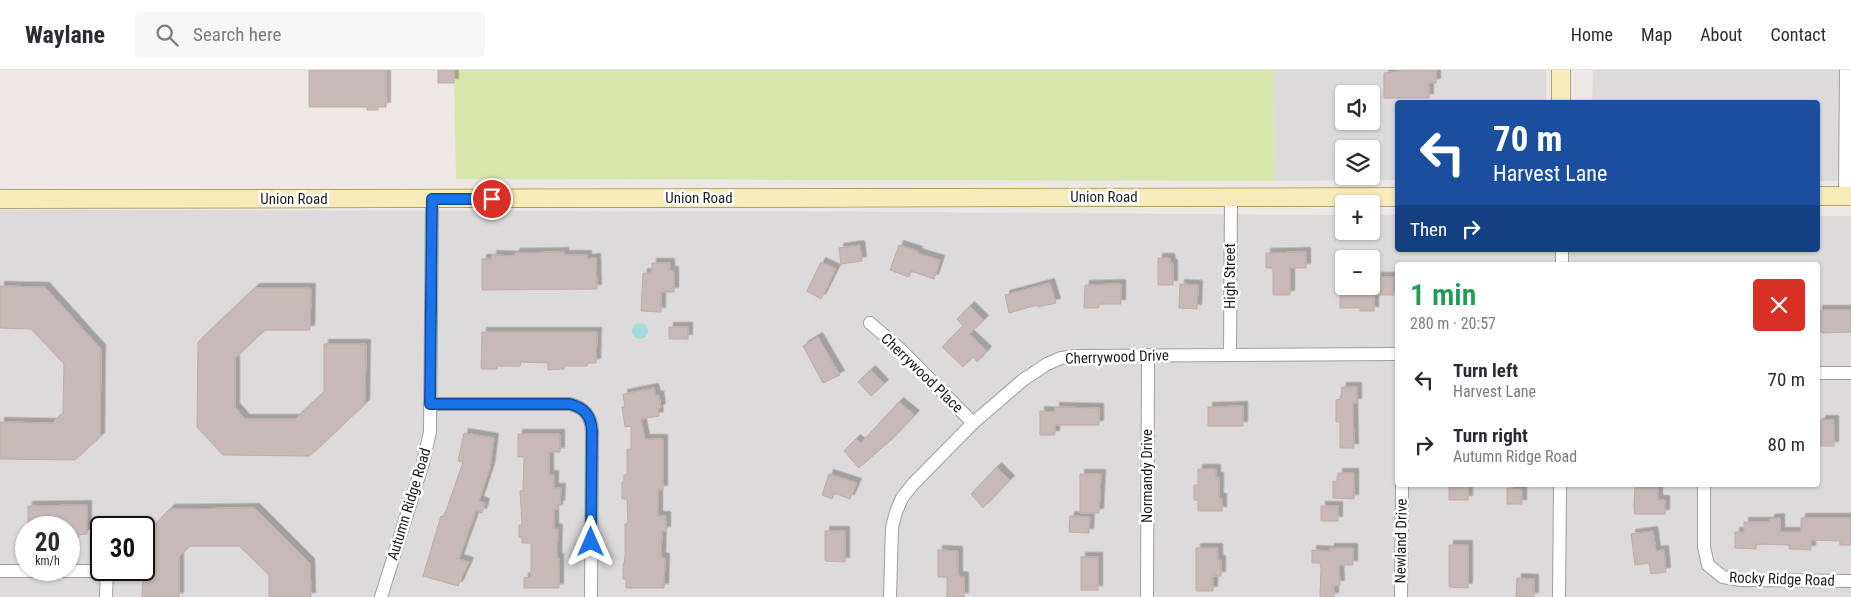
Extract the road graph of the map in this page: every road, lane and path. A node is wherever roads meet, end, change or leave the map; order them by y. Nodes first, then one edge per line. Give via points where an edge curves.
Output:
1 (1561, 70) edge
2 (1846, 70) edge
3 (1561, 100) edge
4 (1820, 196) edge
5 (1848, 196) edge
6 (1231, 197) junction
7 (1395, 197) edge
8 (0, 199) edge
9 (432, 199) junction
10 (870, 323) dead end
11 (1230, 354) junction
12 (1395, 354) edge
13 (1148, 355) junction
14 (1820, 373) edge
15 (1851, 373) edge
16 (430, 404) junction
17 (973, 423) junction
18 (1402, 487) edge
19 (1560, 487) edge
20 (1704, 487) edge
21 (0, 571) edge
22 (90, 571) edge
23 (107, 581) edge
24 (1851, 581) edge
25 (106, 597) edge
26 (381, 597) edge
27 (591, 597) edge
28 (890, 597) edge
29 (1146, 597) edge
30 (1401, 597) edge
31 (1559, 597) edge

1 - 3 main road
2 - 5 street
4 - 5 main road
6 - 7 main road, Union Road
6 - 9 main road, Union Road
6 - 11 street, High Street
8 - 9 main road, Union Road
9 - 16 street, Autumn Ridge Road
10 - 17 street, Cherrywood Place
11 - 12 street, Cherrywood Drive
11 - 13 street, Cherrywood Drive
13 - 17 street, Cherrywood Drive via 1061,358 1036,370
13 - 29 street, Normandy Drive
14 - 15 street
16 - 26 street, Autumn Ridge Road via 427,448
16 - 27 street via 570,404 583,409 592,431
17 - 28 street, Cherrywood Drive via 902,498 892,526
18 - 30 street, Newland Drive
19 - 31 street
20 - 24 street, Rocky Ridge Road via 1704,547 1708,565 1723,577
21 - 22 street
23 - 25 street

